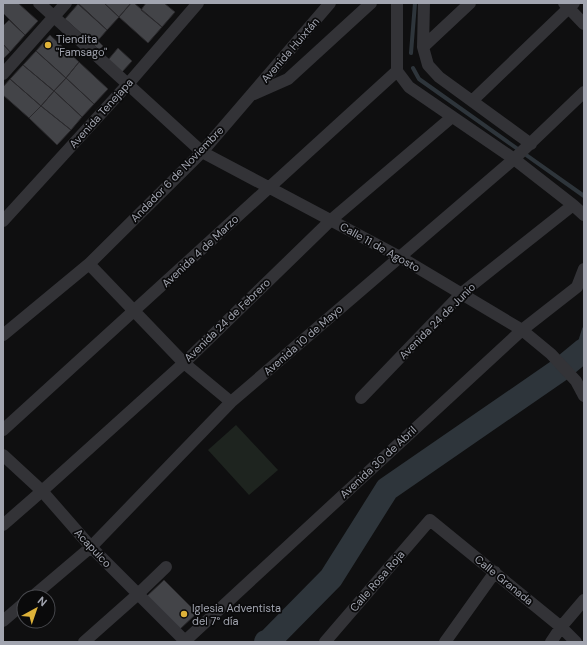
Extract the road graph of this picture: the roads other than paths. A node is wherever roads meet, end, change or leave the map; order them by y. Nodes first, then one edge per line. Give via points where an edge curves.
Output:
1 (39, 3) edge
2 (66, 3) edge
3 (198, 3) edge
4 (330, 3) edge
5 (371, 3) edge
6 (397, 3) edge
7 (424, 3) edge
8 (470, 3) edge
9 (569, 5) edge
10 (54, 17) junction
11 (584, 24) edge
12 (423, 47) junction
13 (397, 71) junction
14 (3, 74) edge
15 (128, 84) junction
16 (584, 92) edge
17 (249, 96) junction
18 (472, 101) junction
19 (452, 117) junction
20 (529, 145) junction
21 (202, 152) junction
22 (516, 157) junction
23 (268, 187) junction
24 (573, 205) junction
25 (584, 215) edge
26 (331, 220) junction
27 (3, 221) edge
28 (400, 257) junction
29 (89, 264) junction
30 (584, 269) edge
31 (462, 293) junction
32 (134, 312) junction
33 (522, 330) junction
34 (3, 335) edge
35 (184, 362) junction
36 (584, 396) edge
37 (361, 398) dead end
38 (231, 402) junction
39 (3, 430) edge
40 (3, 455) edge
41 (42, 491) junction
42 (430, 520) joint
43 (3, 525) edge
44 (91, 547) junction
45 (166, 567) dead end
46 (495, 572) junction
47 (41, 589) edge
48 (137, 595) junction
49 (584, 600) edge
50 (16, 610) edge
51 (3, 621) edge
52 (561, 627) junction
53 (84, 642) edge
54 (184, 642) edge
55 (325, 642) edge
56 (445, 642) edge
57 (551, 642) edge
58 (576, 642) edge

1 - 10 street, Calle 11 de Agosto
2 - 10 street
3 - 15 street, Avenida Tenejapa
4 - 17 street, Avenida Huixtán
5 - 17 street, Andador 6 de Noviembre via 288,79
6 - 13 street
7 - 12 street
8 - 12 street
9 - 11 street
9 - 18 street
10 - 14 street
10 - 15 street, Calle 11 de Agosto
12 - 18 street via 428,65 440,78
13 - 19 street via 409,87
13 - 23 street, Avenida 4 de Marzo
15 - 21 street, Calle 11 de Agosto
15 - 27 street, Avenida Tenejapa
16 - 20 street, Avenida 10 de Mayo
17 - 21 street, Andador 6 de Noviembre
18 - 20 street
19 - 22 street
19 - 26 street, Avenida 24 de Febrero
20 - 22 street, Avenida 10 de Mayo
21 - 23 street, Calle 11 de Agosto
21 - 29 street, Andador 6 de Noviembre
22 - 24 street
22 - 28 street, Avenida 10 de Mayo
23 - 26 street, Calle 11 de Agosto
23 - 32 street, Avenida 4 de Marzo
24 - 25 street
24 - 31 street, Avenida 24 de Junio
26 - 28 street, Calle 11 de Agosto
26 - 35 street, Avenida 24 de Febrero
28 - 31 street, Calle 11 de Agosto
28 - 38 street, Avenida 10 de Mayo
29 - 32 street
29 - 34 street, Andador 6 de Noviembre
30 - 33 street, Avenida 30 de Abril via 577,287
31 - 33 street, Calle 11 de Agosto
31 - 37 street, Avenida 24 de Junio
32 - 35 street
32 - 39 street, Avenida 4 de Marzo
33 - 36 street, Calle 11 de Agosto via 551,354 576,381
33 - 54 street, Avenida 30 de Abril
35 - 38 street
35 - 41 street, Avenida 24 de Febrero
38 - 44 street, Avenida 10 de Mayo
40 - 41 street, Acapulco
41 - 43 street, Avenida 24 de Febrero
41 - 44 street, Acapulco
42 - 46 street, Calle Granada
42 - 55 street, Calle Rosa Roja
44 - 47 street, Avenida 10 de Mayo
44 - 48 street, Acapulco
45 - 48 street
46 - 52 street, Calle Granada
46 - 56 street
48 - 53 street
48 - 54 street, Acapulco
49 - 52 street
50 - 51 street
52 - 57 street
52 - 58 street, Calle Granada

